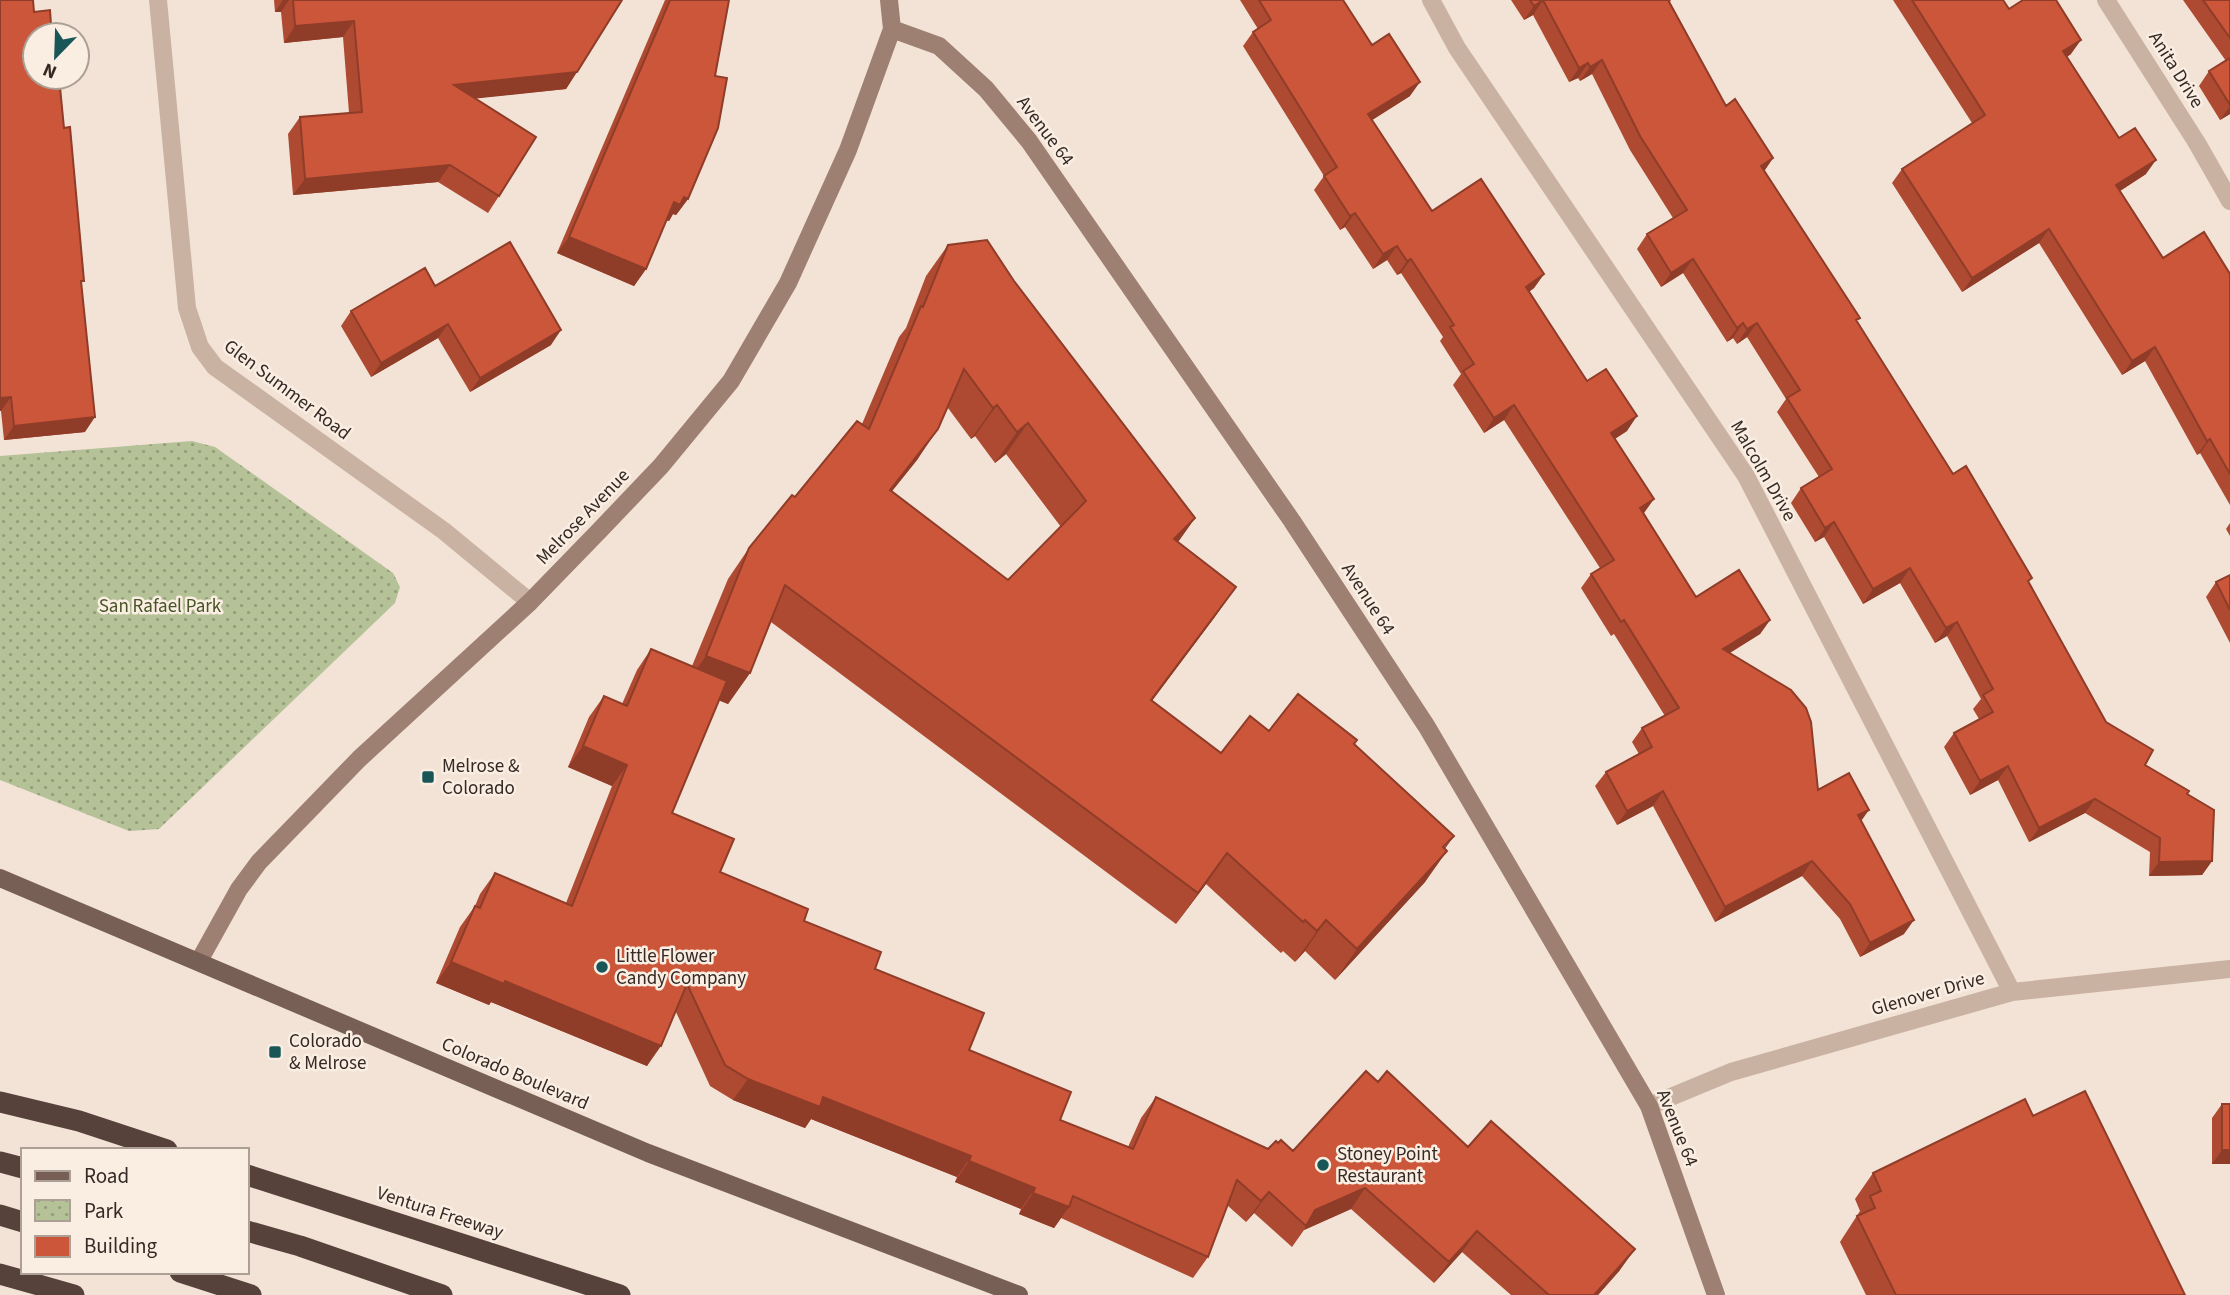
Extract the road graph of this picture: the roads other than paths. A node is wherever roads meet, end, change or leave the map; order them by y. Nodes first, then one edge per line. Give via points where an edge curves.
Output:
1 (158, 0) edge
2 (889, 0) edge
3 (1431, 0) edge
4 (2106, 0) edge
5 (892, 29) junction
6 (2230, 201) edge
7 (530, 602) junction
8 (0, 878) edge
9 (198, 961) junction
10 (2230, 969) edge
11 (2012, 992) junction
12 (0, 1102) edge
13 (1648, 1107) junction
14 (161, 1148) edge
15 (0, 1162) edge
16 (21, 1167) edge
17 (248, 1175) edge
18 (0, 1215) edge
19 (21, 1221) edge
20 (248, 1231) edge
21 (0, 1274) edge
22 (186, 1274) edge
23 (74, 1295) edge
24 (251, 1295) edge
25 (442, 1295) edge
26 (620, 1295) edge
27 (1019, 1295) edge
28 (1716, 1295) edge

1 - 7 street, Glen Summer Road via 187,308 200,347 215,367 453,538
2 - 5 street
3 - 11 street, Malcolm Drive via 1457,48 1746,476
4 - 6 street, Anita Drive
5 - 7 street, Melrose Avenue via 848,150 788,283 731,381 661,466
5 - 13 street, Avenue 64 via 939,46 986,89 1029,141 1292,521 1427,727
7 - 9 street, Melrose Avenue via 359,760 259,862
8 - 9 main road, Colorado Boulevard
9 - 27 main road, Colorado Boulevard via 648,1153
10 - 11 street, Glenover Drive
11 - 13 street, Glenover Drive via 1731,1072
12 - 14 highway
13 - 28 street, Avenue 64
15 - 16 highway
17 - 26 highway, Ventura Freeway
18 - 19 highway
20 - 25 highway
21 - 23 highway
22 - 24 highway

